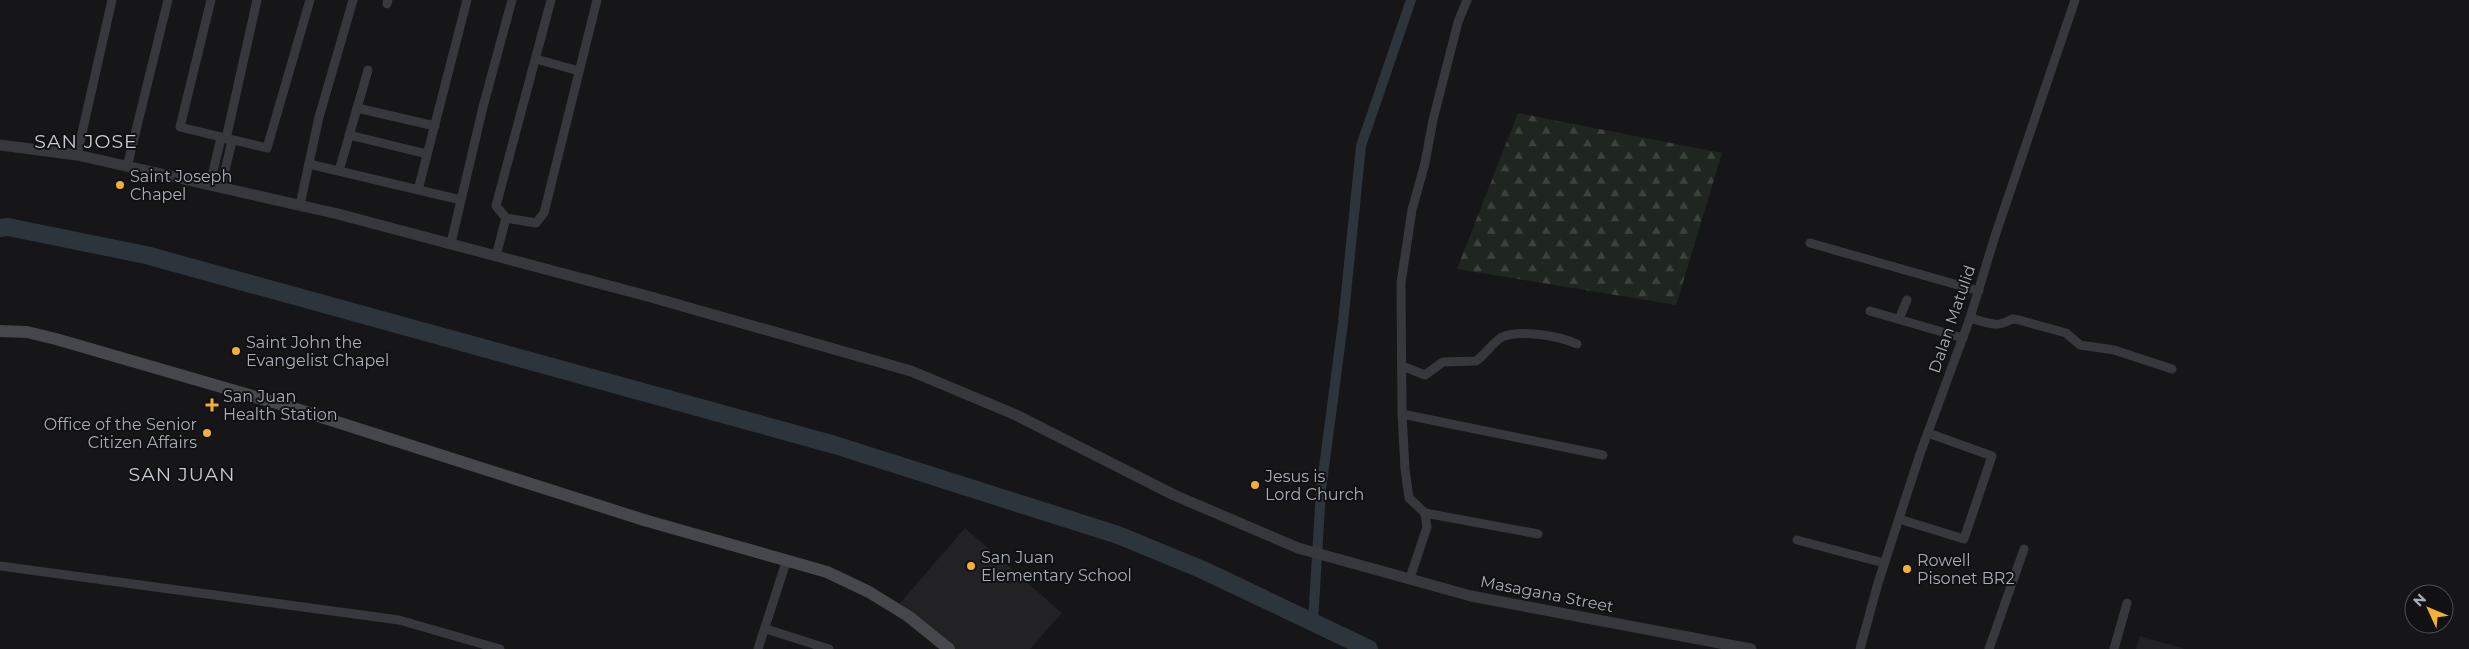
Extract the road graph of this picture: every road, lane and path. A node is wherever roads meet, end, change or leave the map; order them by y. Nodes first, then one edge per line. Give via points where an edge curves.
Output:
1 (112, 0) edge
2 (168, 0) edge
3 (211, 0) edge
4 (258, 0) edge
5 (310, 0) edge
6 (353, 0) edge
7 (467, 0) edge
8 (512, 0) edge
9 (551, 0) edge
10 (597, 0) edge
11 (1467, 0) edge
12 (2075, 0) edge
13 (536, 59) junction
14 (368, 70) dead end
15 (579, 71) junction
16 (357, 108) junction
17 (435, 126) junction
18 (349, 135) junction
19 (226, 139) junction
20 (0, 145) edge
21 (427, 154) junction
22 (78, 156) junction
23 (309, 164) junction
24 (127, 167) junction
25 (339, 171) junction
26 (215, 186) junction
27 (418, 190) junction
28 (461, 200) junction
29 (300, 205) junction
30 (506, 218) junction
31 (451, 243) junction
32 (1810, 243) dead end
33 (496, 256) junction
34 (1979, 291) junction
35 (1907, 300) dead end
36 (1870, 311) dead end
37 (1970, 318) junction
38 (1899, 319) junction
39 (0, 331) edge
40 (1964, 338) junction
41 (1577, 344) dead end
42 (1402, 366) junction
43 (2172, 369) dead end
44 (1402, 414) junction
45 (1928, 433) junction
46 (1603, 455) dead end
47 (1425, 513) junction
48 (1899, 519) junction
49 (1538, 534) dead end
50 (1797, 540) dead end
51 (2024, 549) dead end
52 (786, 562) junction
53 (1884, 563) junction
54 (0, 566) edge
55 (1410, 578) junction
56 (2128, 603) dead end
57 (766, 629) junction
58 (500, 649) edge
59 (758, 649) edge
60 (829, 649) edge
61 (949, 649) edge
62 (1751, 649) edge
63 (1860, 649) edge
64 (1989, 649) edge
65 (2114, 649) edge

1 - 22 street
2 - 24 street
3 - 19 street via 180,127
4 - 19 street
5 - 19 street via 267,148
6 - 23 street via 319,117
7 - 17 street
8 - 28 street
9 - 13 street
10 - 15 street
11 - 42 street via 1458,22 1412,210 1402,283
12 - 34 street, Dalan Matulid
13 - 15 street
13 - 30 street via 496,206
14 - 16 street
15 - 30 street via 542,219 536,223
16 - 17 street
16 - 18 street
17 - 21 street
18 - 21 street
18 - 25 street
19 - 26 street
20 - 22 street, Masagana Street
21 - 27 street
22 - 24 street, Masagana Street
23 - 25 street
23 - 29 street
24 - 26 street, Masagana Street
25 - 27 street
26 - 29 street, Masagana Street
27 - 28 street
28 - 31 street
29 - 31 street, Masagana Street
30 - 33 street
31 - 33 street, Masagana Street
32 - 34 street
33 - 55 street, Masagana Street via 911,371 1016,415 1174,495 1298,548
34 - 37 street, Dalan Matulid
35 - 38 street
36 - 38 street
37 - 40 street, Dalan Matulid
37 - 43 street via 1996,325 2019,320 2066,333 2080,345 2114,350
38 - 40 street
39 - 52 main road via 27,332 56,339 290,407
40 - 45 street, Dalan Matulid
41 - 42 street via 1552,336 1511,334 1501,338 1476,361 1444,362 1425,375
42 - 44 street
44 - 46 street
44 - 47 street via 1409,498
45 - 48 street, Dalan Matulid
45 - 48 street via 1992,456 1964,539
47 - 49 street
47 - 55 street via 1427,528
48 - 53 street, Dalan Matulid
50 - 53 street
51 - 64 street
52 - 57 street
52 - 61 main road via 827,572 869,592 908,616
53 - 63 street, Dalan Matulid
54 - 58 street via 399,620
55 - 62 street, Masagana Street via 1471,596
56 - 65 street
57 - 59 street
57 - 60 street

